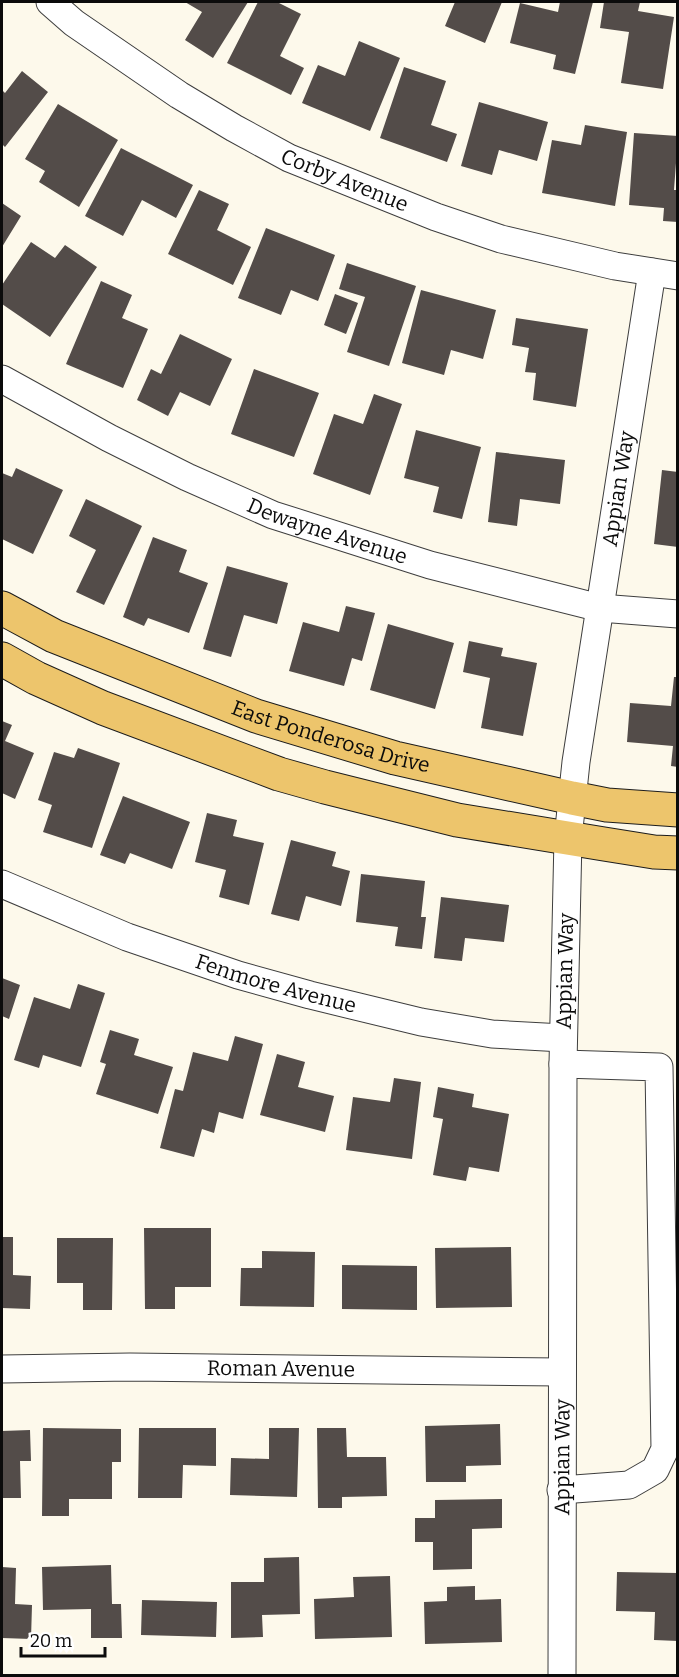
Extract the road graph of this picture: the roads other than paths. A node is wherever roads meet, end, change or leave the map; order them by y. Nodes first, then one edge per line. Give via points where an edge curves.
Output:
1 (50, 2) edge
2 (665, 274) edge
3 (2, 379) edge
4 (2, 608) edge
5 (600, 608) junction
6 (678, 614) edge
7 (2, 659) edge
8 (572, 798) junction
9 (678, 810) edge
10 (568, 838) junction
11 (678, 853) edge
12 (2, 884) edge
13 (563, 1051) junction
14 (2, 1369) edge
15 (561, 1372) junction
16 (561, 1490) junction
17 (562, 1676) edge

1 - 2 street, Corby Avenue via 179,95 289,158 501,239
2 - 5 street, Appian Way
3 - 5 street, Dewayne Avenue via 148,458 273,515 430,565
4 - 8 main road, East Ponderosa Drive via 54,636 256,716 396,758
5 - 6 street, Dewayne Avenue
5 - 8 street, Appian Way
7 - 10 main road via 103,708 279,774 457,820
8 - 9 main road, East Ponderosa Drive via 607,805
8 - 10 street, Appian Way
10 - 11 main road
10 - 13 street, Appian Way
12 - 13 street, Fenmore Avenue via 127,937 238,975 422,1022
13 - 15 street, Appian Way
13 - 16 street, Fenmore Avenue via 659,1067 665,1449 655,1470 628,1485
14 - 15 street, Roman Avenue
15 - 16 street, Appian Way
16 - 17 street, Appian Way

